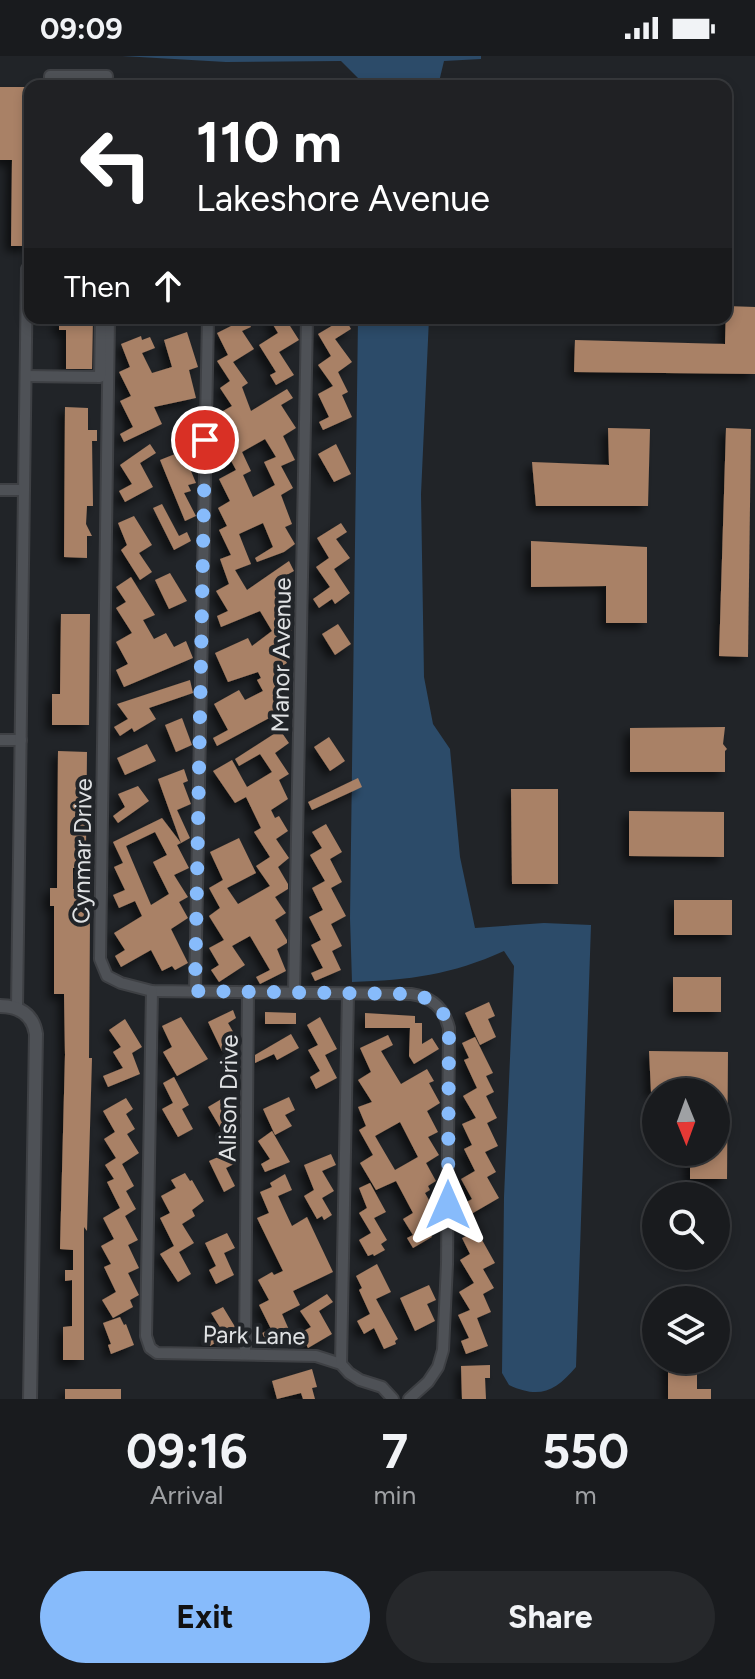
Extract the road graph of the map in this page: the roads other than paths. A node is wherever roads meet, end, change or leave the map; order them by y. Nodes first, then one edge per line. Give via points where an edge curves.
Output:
1 (50, 80) edge
2 (107, 80) edge
3 (26, 324) edge
4 (101, 324) edge
5 (109, 324) edge
6 (208, 324) edge
7 (307, 324) edge
8 (26, 376) junction
9 (0, 490) edge
10 (24, 490) junction
11 (0, 740) edge
12 (21, 740) junction
13 (152, 991) junction
14 (195, 991) junction
15 (248, 992) junction
16 (294, 993) junction
17 (348, 994) junction
18 (0, 1006) edge
19 (17, 1007) junction
20 (245, 1354) junction
21 (341, 1364) junction
22 (30, 1399) edge
23 (393, 1399) edge
24 (409, 1399) edge

1 - 2 street via 107,76
3 - 8 street
4 - 8 street via 100,377
5 - 13 street, Cynmar Drive via 100,959 107,976
6 - 14 street
7 - 16 street, Manor Avenue
8 - 10 street
9 - 10 street
10 - 12 street
11 - 12 street
12 - 19 street
13 - 14 street
13 - 20 street, Park Lane via 146,1336 157,1353
14 - 15 street
15 - 16 street
15 - 20 street, Alison Drive
16 - 17 street
17 - 21 street
17 - 24 street via 420,996 436,1004 449,1028 443,1350 428,1382
18 - 19 street
19 - 22 street via 34,1025
20 - 21 street, Park Lane via 306,1355
21 - 23 street, Park Lane

